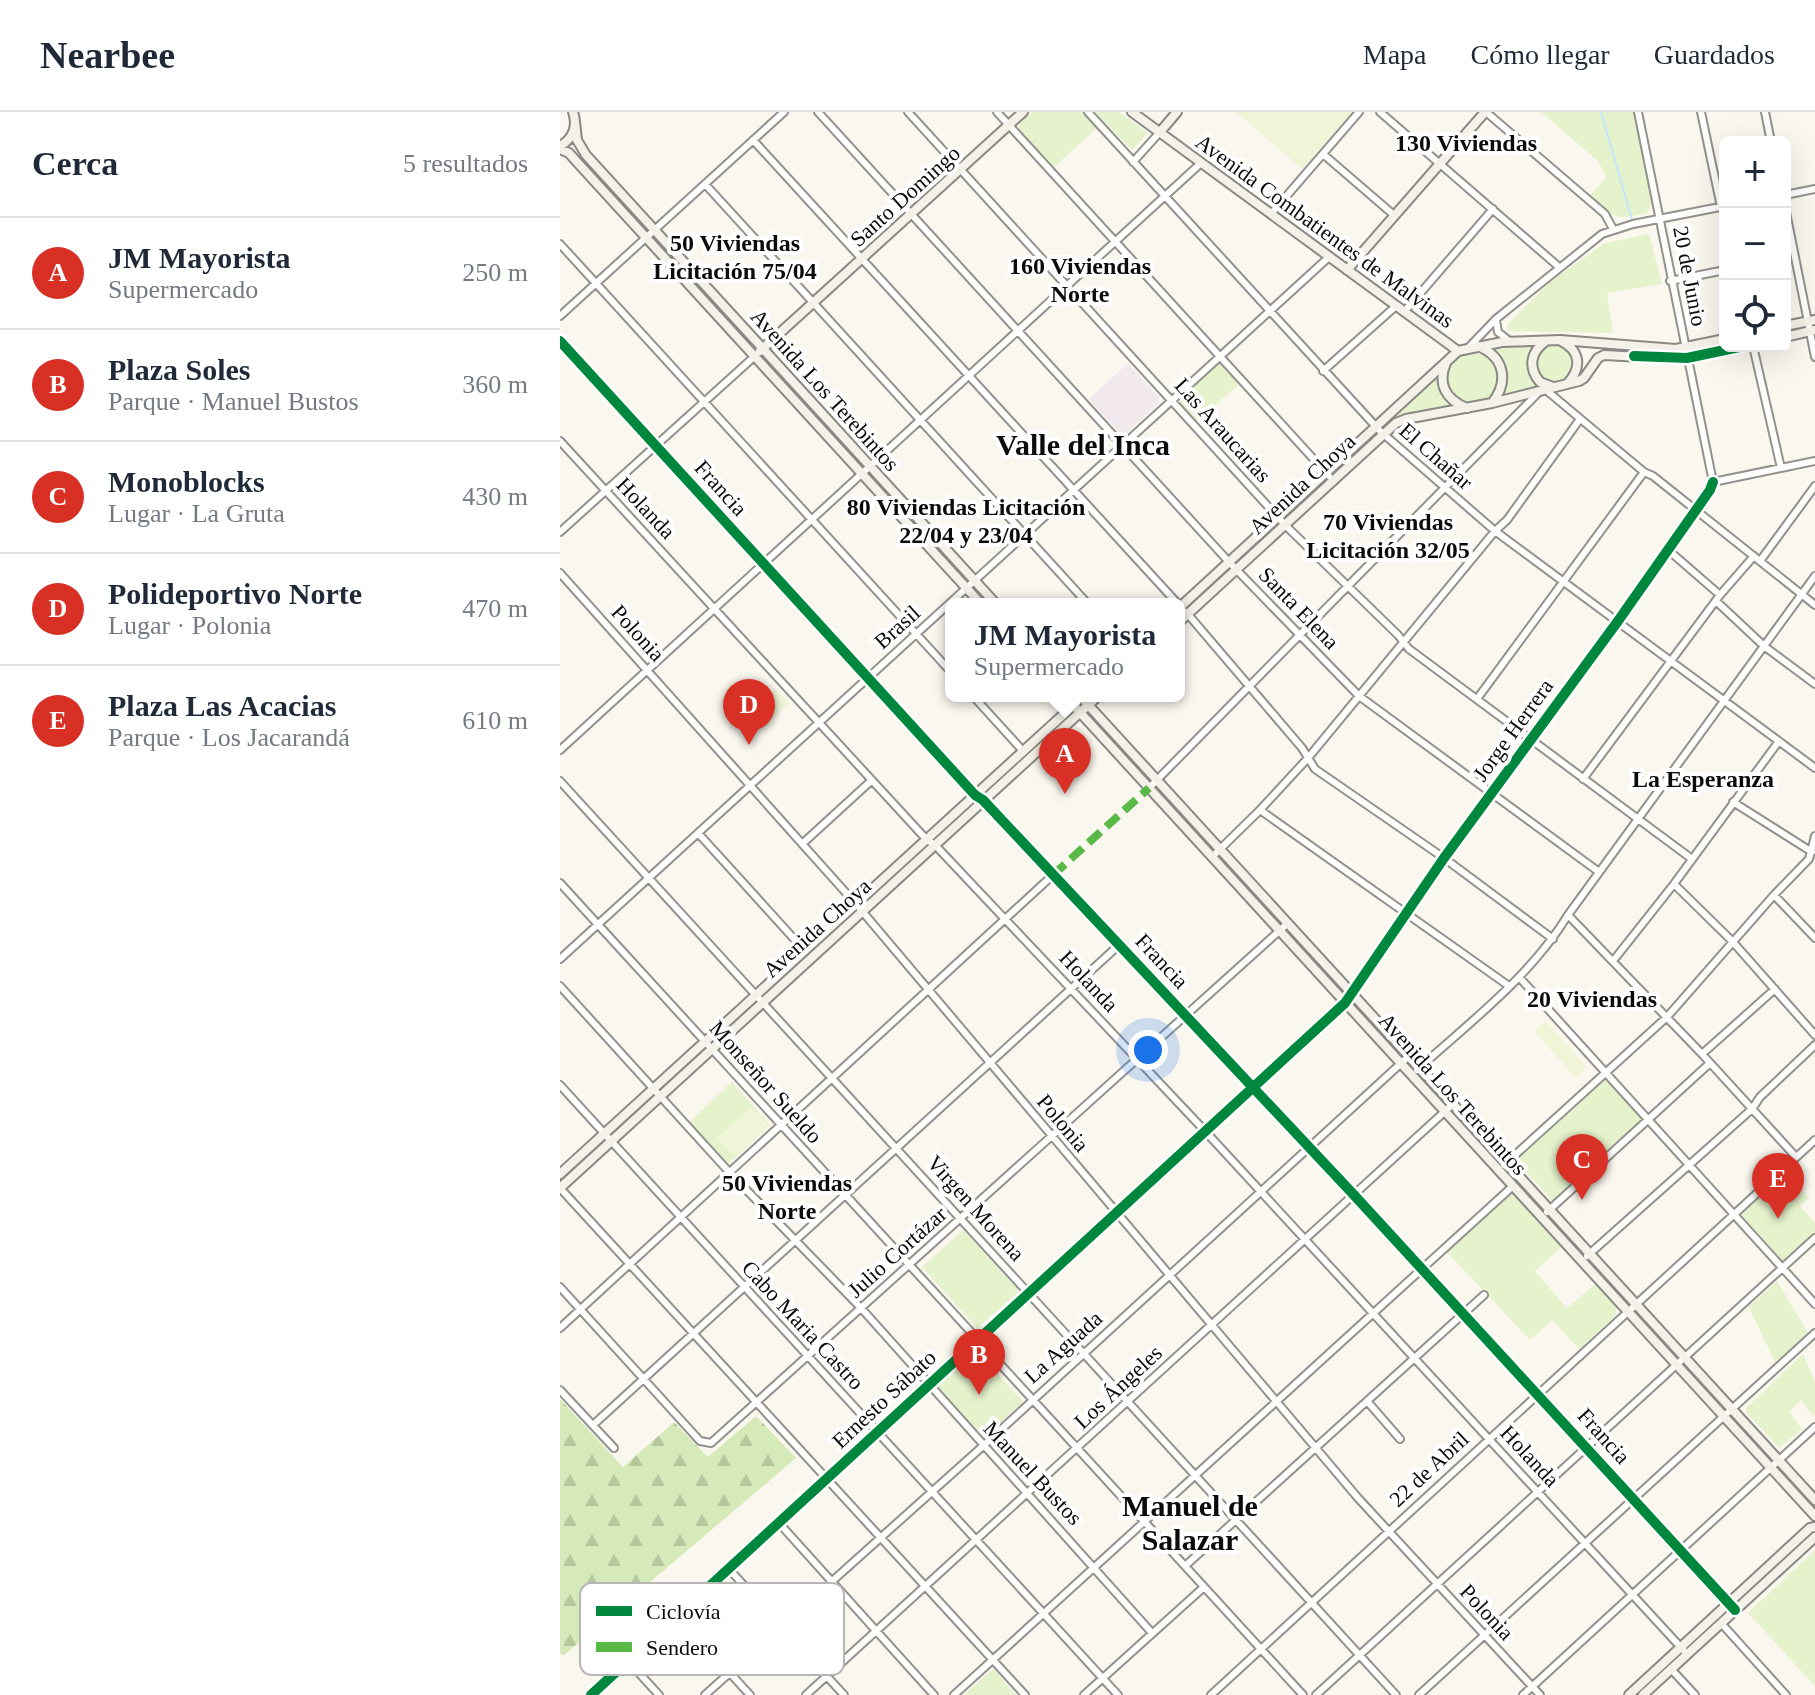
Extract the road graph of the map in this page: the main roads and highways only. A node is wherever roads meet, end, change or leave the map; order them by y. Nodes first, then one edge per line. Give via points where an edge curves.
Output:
1 (1023, 112) edge
2 (1132, 112) edge
3 (1177, 112) edge
4 (1485, 112) edge
5 (574, 116) edge
6 (1160, 132) junction
7 (560, 148) edge
8 (1347, 270) junction
9 (1791, 326) edge
10 (1812, 326) edge
11 (1791, 335) edge
12 (1560, 340) junction
13 (1719, 340) edge
14 (1546, 341) junction
15 (1474, 346) junction
16 (763, 349) junction
17 (1458, 351) junction
18 (1719, 351) edge
19 (755, 356) junction
20 (1447, 360) junction
21 (1567, 384) junction
22 (1546, 390) junction
23 (1492, 403) junction
24 (1468, 408) junction
25 (1380, 431) junction
26 (1330, 476) junction
27 (1233, 566) junction
28 (975, 598) edge
29 (990, 598) edge
30 (1185, 602) edge
31 (1185, 617) edge
32 (1071, 702) edge
33 (1081, 702) edge
34 (1086, 702) edge
35 (1077, 709) junction
36 (859, 908) junction
37 (759, 998) junction
38 (657, 1092) junction
39 (560, 1174) edge
40 (560, 1188) edge
41 (1815, 1500) edge
42 (1815, 1516) edge
43 (1815, 1527) edge
44 (1815, 1537) edge
45 (1732, 1606) junction
46 (1684, 1651) junction
47 (1629, 1695) edge
48 (1643, 1695) edge

1 - 16 main road, Santo Domingo
2 - 6 main road, Avenida Combatientes de Malvinas
3 - 6 main road
4 - 8 main road
5 - 7 main road via 571,137
5 - 16 main road, Avenida Los Terebintos via 580,147
6 - 8 main road, Avenida Combatientes de Malvinas
7 - 19 main road, Avenida Los Terebintos
8 - 17 main road, Avenida Combatientes de Malvinas
9 - 10 main road
10 - 11 main road
12 - 13 main road via 1684,348
12 - 14 main road
12 - 21 main road via 1574,349 1579,363
14 - 15 main road
14 - 22 main road via 1534,352 1532,368
15 - 17 main road
15 - 23 main road via 1494,355 1504,374
16 - 19 main road, Santo Domingo
16 - 29 main road, Avenida Los Terebintos
17 - 20 main road
18 - 21 main road via 1687,358 1604,355 1584,378
19 - 28 main road, Avenida Los Terebintos
20 - 24 main road via 1444,391
20 - 25 main road, Avenida Choya
21 - 22 main road
22 - 23 main road
23 - 24 main road
24 - 25 main road, Avenida Choya via 1406,419
25 - 26 main road, Avenida Choya
26 - 27 main road, Avenida Choya via 1278,517
26 - 27 main road, Avenida Choya via 1285,525
27 - 30 main road, Avenida Choya
27 - 31 main road, Avenida Choya
32 - 35 main road, Avenida Los Terebintos
33 - 35 main road, Avenida Choya
34 - 41 main road, Avenida Los Terebintos
35 - 36 main road, Avenida Choya via 935,845
35 - 36 main road, Avenida Choya via 926,839
35 - 42 main road, Avenida Los Terebintos
36 - 37 main road, Avenida Choya
36 - 37 main road, Avenida Choya via 805,951
37 - 38 main road, Avenida Choya
38 - 39 main road, Avenida Choya
38 - 40 main road, Avenida Choya
43 - 45 main road
44 - 45 main road
45 - 46 main road
45 - 46 main road via 1721,1623
46 - 47 main road
46 - 48 main road

